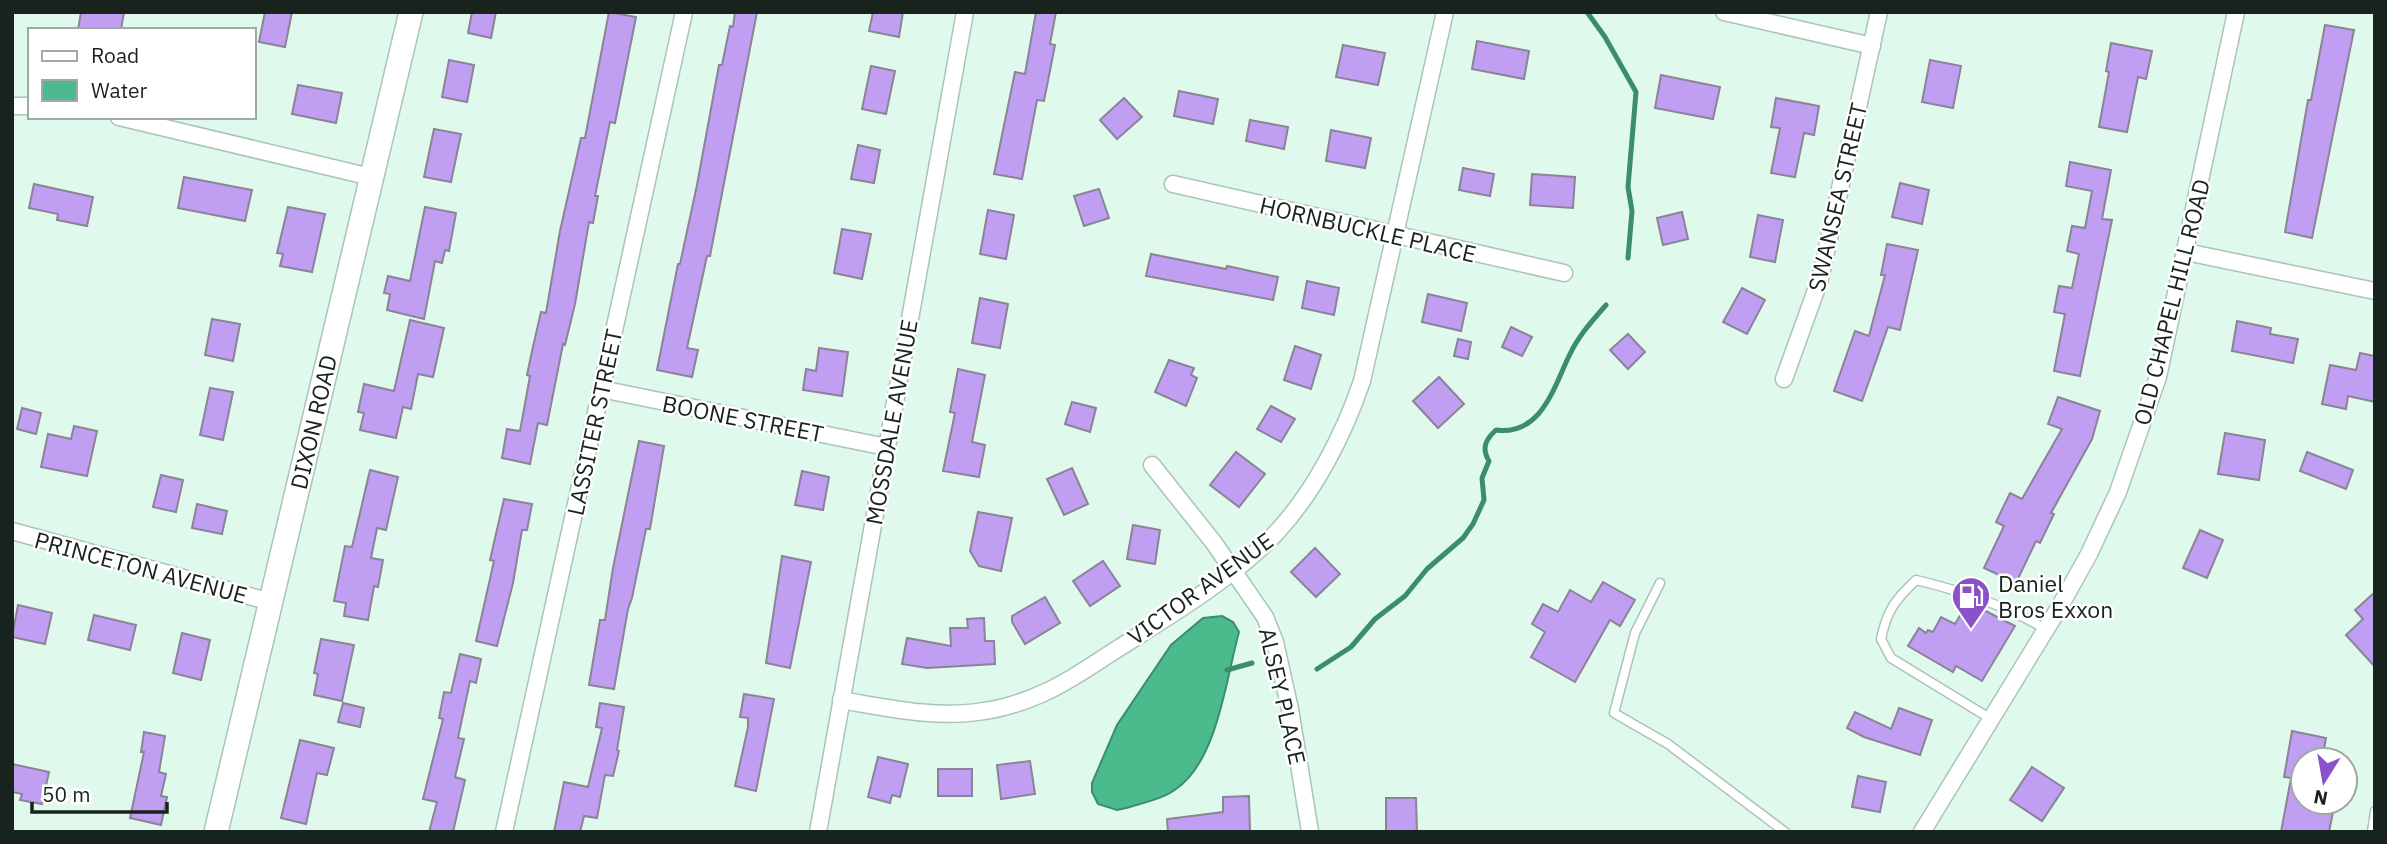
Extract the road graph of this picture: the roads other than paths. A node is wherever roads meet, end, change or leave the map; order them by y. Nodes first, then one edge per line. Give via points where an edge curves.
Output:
1 (411, 12) edge
2 (684, 12) edge
3 (965, 12) edge
4 (1445, 12) edge
5 (1724, 12) edge
6 (1879, 12) edge
7 (2236, 12) edge
8 (1872, 46) junction
9 (127, 119) edge
10 (371, 177) junction
11 (1173, 184) dead end
12 (1394, 235) junction
13 (2186, 252) junction
14 (1564, 273) dead end
15 (2375, 291) edge
16 (1784, 379) dead end
17 (601, 389) junction
18 (886, 447) junction
19 (1152, 465) dead end
20 (12, 531) edge
21 (1233, 569) junction
22 (1660, 583) dead end
23 (271, 602) junction
24 (2045, 629) junction
25 (841, 700) junction
26 (1991, 719) junction
27 (2375, 811) edge
28 (216, 832) edge
29 (504, 832) edge
30 (818, 832) edge
31 (1310, 832) edge
32 (1785, 832) edge
33 (1922, 832) edge
34 (2372, 832) edge

1 - 10 street, DIXON ROAD
2 - 17 street, LASSITER STREET
3 - 18 street, MOSSDALE AVENUE
4 - 12 street, VICTOR AVENUE
5 - 8 street
6 - 8 street, SWANSEA STREET
7 - 13 street, OLD CHAPEL HILL ROAD
8 - 16 street, SWANSEA STREET via 1821,279
9 - 10 street
10 - 23 street, DIXON ROAD
11 - 12 street, HORNBUCKLE PLACE
12 - 14 street, HORNBUCKLE PLACE
12 - 21 street, VICTOR AVENUE via 1353,408 1296,508 1271,538
13 - 15 street
13 - 24 street, OLD CHAPEL HILL ROAD via 2158,377 2118,492 2089,554
17 - 18 street, BOONE STREET
17 - 29 street, LASSITER STREET
18 - 25 street, MOSSDALE AVENUE
19 - 21 street, ALSEY PLACE
20 - 23 street, PRINCETON AVENUE
21 - 25 street, VICTOR AVENUE via 1064,682 1015,704 949,715
21 - 31 street, ALSEY PLACE via 1265,617 1275,642
22 - 32 lane via 1635,633 1614,713 1668,744
23 - 28 street, DIXON ROAD
24 - 26 street, OLD CHAPEL HILL ROAD
24 - 26 lane via 1983,599 1916,580 1885,618 1881,639 1891,658
25 - 30 street, MOSSDALE AVENUE
26 - 33 street, OLD CHAPEL HILL ROAD
27 - 34 lane

